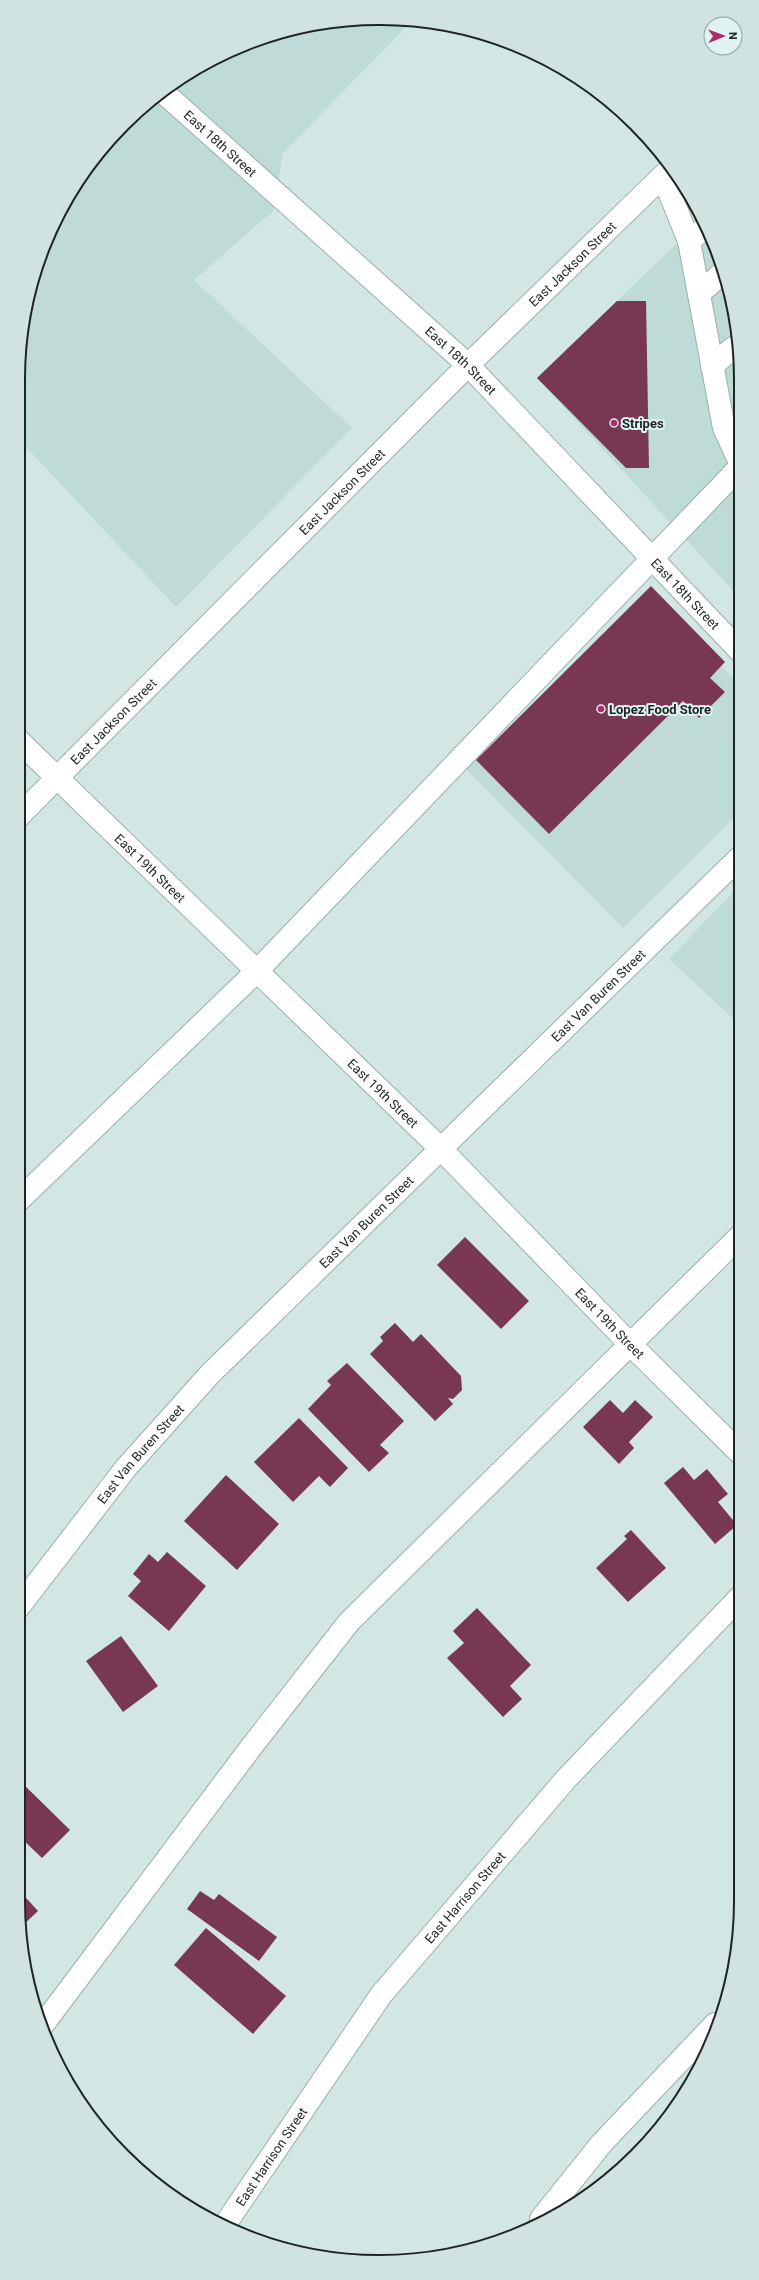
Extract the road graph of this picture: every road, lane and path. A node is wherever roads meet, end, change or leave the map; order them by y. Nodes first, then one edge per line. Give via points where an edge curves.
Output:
1 (167, 96) edge
2 (666, 174) edge
3 (697, 234) edge
4 (719, 277) edge
5 (699, 294) junction
6 (733, 348) dead end
7 (468, 365) junction
8 (712, 366) junction
9 (731, 421) edge
10 (734, 437) edge
11 (734, 473) edge
12 (652, 559) junction
13 (734, 645) edge
14 (25, 746) edge
15 (57, 776) junction
16 (25, 810) edge
17 (734, 863) edge
18 (256, 972) junction
19 (440, 1148) junction
20 (25, 1194) edge
21 (734, 1242) edge
22 (630, 1345) junction
23 (734, 1447) edge
24 (25, 1599) edge
25 (734, 1603) edge
26 (46, 2020) edge
27 (709, 2030) edge
28 (545, 2214) edge
29 (228, 2220) edge

1 - 7 street, East 18th Street
2 - 3 street
2 - 7 street, East Jackson Street
3 - 5 street
4 - 5 street
5 - 8 street
6 - 8 street
7 - 12 street, East 18th Street
7 - 15 street, East Jackson Street
8 - 9 street
9 - 10 street
11 - 12 street
12 - 13 street, East 18th Street
12 - 18 street
14 - 15 street, East 19th Street
15 - 16 street, East Jackson Street
15 - 18 street, East 19th Street
17 - 19 street, East Van Buren Street
18 - 19 street, East 19th Street
18 - 20 street
19 - 22 street, East 19th Street
19 - 24 street, East Van Buren Street via 210,1374 125,1469
21 - 22 street
22 - 23 street, East 19th Street
22 - 26 street via 349,1622 252,1746
25 - 29 street, East Harrison Street via 566,1779 381,1995
27 - 28 street via 602,2143

